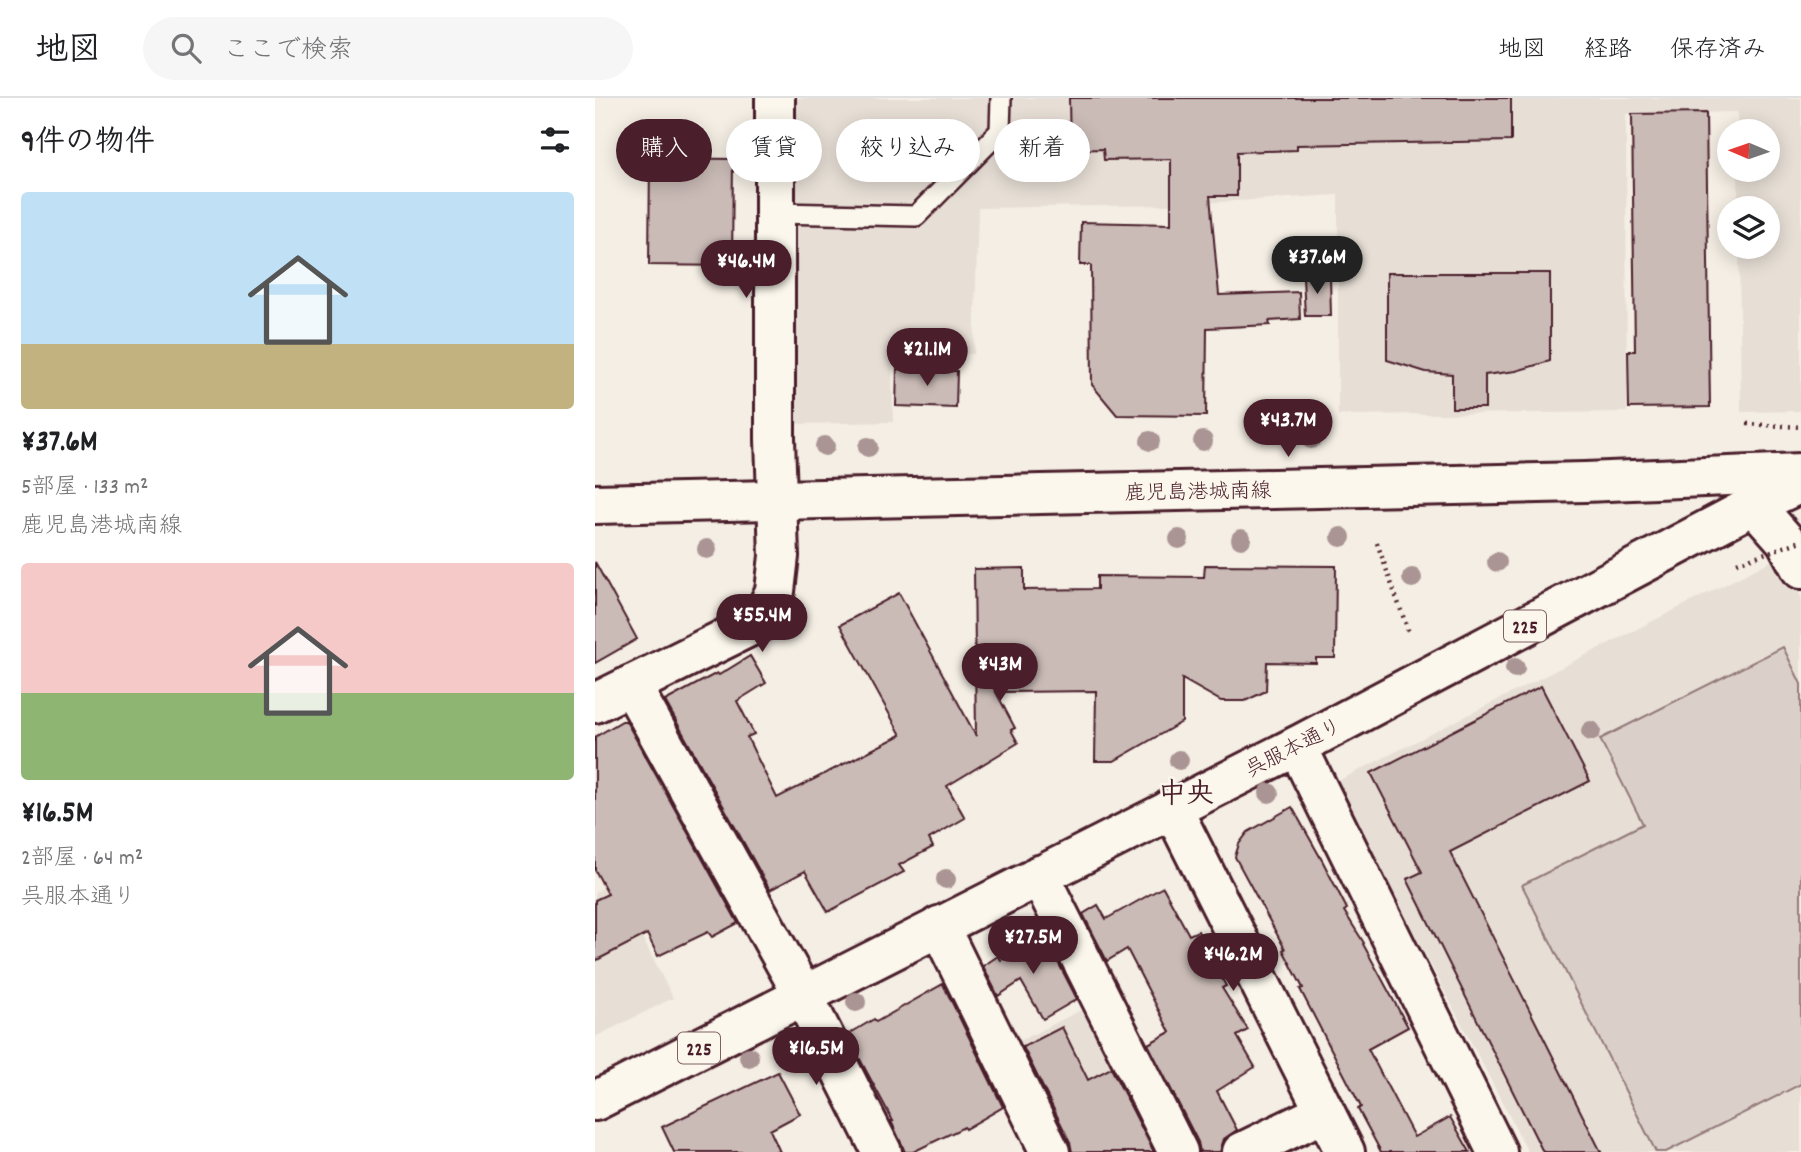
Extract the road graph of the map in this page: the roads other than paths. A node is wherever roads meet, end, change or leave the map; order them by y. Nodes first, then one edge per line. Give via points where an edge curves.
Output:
1 (775, 98) edge
2 (1001, 98) edge
3 (776, 213) junction
4 (1801, 473) edge
5 (1801, 483) edge
6 (776, 501) junction
7 (595, 503) edge
8 (1754, 505) junction
9 (1801, 569) edge
10 (631, 685) junction
11 (595, 703) edge
12 (1297, 746) junction
13 (1172, 808) junction
14 (1039, 875) junction
15 (939, 926) junction
16 (803, 995) junction
17 (595, 1101) edge
18 (1325, 1112) junction
19 (882, 1152) edge
20 (1050, 1152) edge
21 (1178, 1152) edge
22 (1242, 1152) edge
23 (1345, 1152) edge
24 (1497, 1152) edge

1 - 3 main road
2 - 3 lane via 1000,131 916,216
3 - 6 main road
4 - 6 main road, 鹿児島港城南線
5 - 8 main road, 呉服本通り / 225
6 - 7 main road, 鹿児島港城南線
6 - 10 main road via 779,556 775,591 761,621
8 - 9 main road via 1786,541
8 - 12 main road, 呉服本通り / 225
10 - 11 main road
10 - 16 main road
12 - 13 main road, 呉服本通り / 225
12 - 24 main road
13 - 14 main road, 呉服本通り / 225
13 - 18 main road
14 - 15 main road, 呉服本通り / 225
14 - 21 main road
15 - 16 main road, 呉服本通り / 225
15 - 20 main road
16 - 17 main road, 呉服本通り / 225
16 - 19 main road
18 - 22 main road
18 - 23 main road

